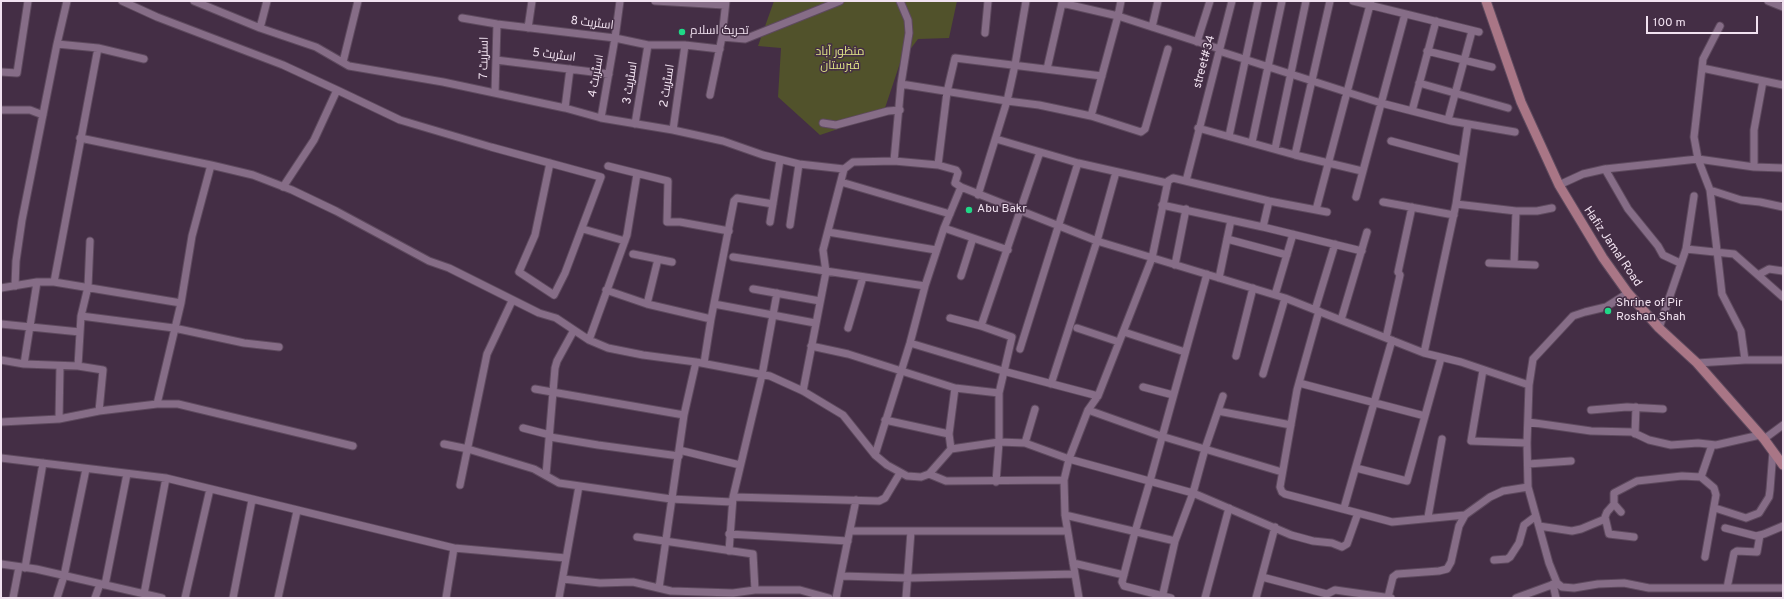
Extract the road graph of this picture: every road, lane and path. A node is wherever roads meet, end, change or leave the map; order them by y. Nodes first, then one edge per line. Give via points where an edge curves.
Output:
1 (28, 1) edge
2 (67, 1) edge
3 (122, 1) edge
4 (194, 1) edge
5 (267, 1) edge
6 (358, 1) edge
7 (532, 1) edge
8 (620, 1) edge
9 (656, 1) edge
10 (840, 1) edge
11 (900, 1) edge
12 (988, 1) edge
13 (1026, 1) edge
14 (1121, 1) edge
15 (1158, 1) edge
16 (1210, 1) edge
17 (1232, 1) edge
18 (1258, 1) edge
19 (1282, 1) edge
20 (1306, 1) edge
21 (1330, 1) edge
22 (1353, 1) edge
23 (1486, 1) edge
24 (1768, 1) edge
25 (1062, 2) edge
26 (726, 3) edge
27 (1370, 3) edge
28 (1783, 7) edge
29 (1405, 14) junction
30 (1118, 16) junction
31 (462, 18) dead end
32 (1436, 21) junction
33 (497, 24) junction
34 (1720, 26) dead end
35 (260, 28) junction
36 (528, 28) junction
37 (1152, 28) junction
38 (985, 33) dead end
39 (722, 37) junction
40 (615, 38) junction
41 (1198, 42) junction
42 (57, 44) junction
43 (648, 45) junction
44 (685, 45) junction
45 (98, 48) junction
46 (720, 49) junction
47 (1168, 49) dead end
48 (1220, 50) junction
49 (1427, 51) junction
50 (144, 59) dead end
51 (496, 60) junction
52 (1246, 60) junction
53 (1464, 61) junction
54 (343, 62) junction
55 (1016, 64) junction
56 (1269, 66) junction
57 (1492, 67) dead end
58 (1702, 68) junction
59 (570, 69) junction
60 (1047, 69) junction
61 (1, 72) edge
62 (609, 74) junction
63 (1291, 74) junction
64 (1102, 76) junction
65 (1312, 80) junction
66 (1763, 81) junction
67 (1419, 83) junction
68 (901, 84) junction
69 (1783, 86) edge
70 (337, 90) junction
71 (1347, 91) junction
72 (947, 92) junction
73 (495, 93) junction
74 (1456, 93) junction
75 (710, 95) dead end
76 (1007, 101) junction
77 (1381, 103) junction
78 (565, 108) junction
79 (1508, 108) dead end
80 (1, 110) edge
81 (900, 110) junction
82 (1412, 111) junction
83 (43, 114) junction
84 (1091, 116) junction
85 (601, 118) junction
86 (1448, 120) junction
87 (824, 123) dead end
88 (636, 124) junction
89 (1468, 124) junction
90 (1198, 128) junction
91 (673, 130) junction
92 (1515, 132) dead end
93 (1229, 136) junction
94 (80, 138) junction
95 (996, 139) junction
96 (1391, 141) dead end
97 (1252, 142) junction
98 (1275, 150) junction
99 (1040, 152) junction
100 (1295, 155) junction
101 (1698, 159) junction
102 (780, 160) junction
103 (1462, 160) junction
104 (894, 161) junction
105 (1328, 162) junction
106 (550, 163) junction
107 (1078, 163) junction
108 (799, 164) junction
109 (211, 165) junction
110 (938, 165) junction
111 (608, 166) dead end
112 (1754, 167) junction
113 (1783, 168) edge
114 (844, 169) junction
115 (1605, 169) junction
116 (1362, 171) junction
117 (1116, 172) junction
118 (637, 174) junction
119 (1186, 181) junction
120 (841, 182) junction
121 (1167, 183) junction
122 (1560, 185) junction
123 (283, 187) junction
124 (961, 187) junction
125 (1710, 190) junction
126 (978, 195) junction
127 (1694, 196) dead end
128 (1356, 197) dead end
129 (1269, 201) junction
130 (1383, 202) dead end
131 (773, 204) junction
132 (1456, 204) junction
133 (1162, 205) junction
134 (1412, 207) junction
135 (1783, 207) edge
136 (1552, 208) dead end
137 (1186, 210) junction
138 (1316, 210) junction
139 (1021, 211) junction
140 (1516, 211) junction
141 (1327, 212) dead end
142 (950, 214) junction
143 (1454, 215) junction
144 (1231, 220) junction
145 (770, 222) dead end
146 (790, 225) dead end
147 (1058, 225) junction
148 (1263, 227) junction
149 (944, 228) junction
150 (583, 229) junction
151 (729, 231) junction
152 (828, 232) junction
153 (1367, 232) dead end
154 (1293, 234) junction
155 (973, 238) junction
156 (1228, 239) junction
157 (90, 241) dead end
158 (625, 241) junction
159 (1097, 241) junction
160 (1335, 244) junction
161 (1686, 249) junction
162 (936, 250) junction
163 (1008, 250) junction
164 (1362, 251) junction
165 (1717, 252) junction
166 (633, 254) dead end
167 (1287, 255) junction
168 (733, 257) dead end
169 (1152, 258) junction
170 (658, 259) junction
171 (672, 262) dead end
172 (1489, 263) dead end
173 (1680, 263) junction
174 (1514, 264) junction
175 (1175, 265) junction
176 (1535, 265) dead end
177 (1783, 271) edge
178 (826, 272) junction
179 (1207, 274) junction
180 (1758, 275) junction
181 (961, 276) dead end
182 (863, 277) junction
183 (1219, 278) junction
184 (37, 282) junction
185 (54, 282) junction
186 (15, 286) junction
187 (924, 286) junction
188 (88, 287) junction
189 (1, 288) edge
190 (753, 288) dead end
191 (1253, 288) junction
192 (606, 290) junction
193 (777, 293) junction
194 (1628, 293) junction
195 (1275, 295) junction
196 (1783, 297) edge
197 (1285, 298) junction
198 (512, 300) junction
199 (820, 301) junction
200 (181, 303) junction
201 (647, 304) junction
202 (714, 304) junction
203 (1317, 310) junction
204 (773, 315) junction
205 (81, 316) junction
206 (950, 318) dead end
207 (711, 319) junction
208 (1341, 320) junction
209 (815, 323) junction
210 (1, 324) edge
211 (30, 326) junction
212 (981, 326) junction
213 (174, 328) junction
214 (848, 328) dead end
215 (1078, 328) dead end
216 (1659, 328) junction
217 (574, 330) junction
218 (80, 332) junction
219 (1124, 332) junction
220 (1389, 339) junction
221 (589, 340) junction
222 (1119, 342) junction
223 (910, 343) junction
224 (811, 346) junction
225 (279, 347) dead end
226 (1020, 349) dead end
227 (1185, 352) junction
228 (1424, 353) junction
229 (1236, 356) dead end
230 (1441, 358) junction
231 (1, 360) edge
232 (1745, 360) junction
233 (1783, 360) edge
234 (696, 362) junction
235 (704, 363) junction
236 (1697, 363) junction
237 (24, 364) junction
238 (60, 366) junction
239 (78, 366) junction
240 (1483, 370) junction
241 (1003, 371) junction
242 (901, 372) junction
243 (1263, 374) dead end
244 (762, 375) junction
245 (1299, 383) junction
246 (1051, 384) junction
247 (1530, 385) junction
248 (1143, 386) dead end
249 (955, 388) junction
250 (535, 389) dead end
251 (803, 391) junction
252 (552, 392) junction
253 (999, 393) junction
254 (1173, 395) junction
255 (1098, 396) junction
256 (1223, 396) dead end
257 (1375, 402) junction
258 (157, 404) junction
259 (1636, 408) junction
260 (1034, 409) dead end
261 (1663, 409) dead end
262 (1088, 410) junction
263 (1591, 410) dead end
264 (100, 411) junction
265 (1218, 411) junction
266 (684, 415) junction
267 (1425, 416) junction
268 (59, 419) junction
269 (885, 420) junction
270 (1, 422) edge
271 (1528, 422) junction
272 (1291, 425) junction
273 (1783, 425) edge
274 (523, 428) dead end
275 (949, 434) junction
276 (1635, 434) junction
277 (550, 436) junction
278 (1161, 436) junction
279 (1762, 437) junction
280 (1442, 440) dead end
281 (998, 442) junction
282 (1025, 443) junction
283 (1527, 443) junction
284 (444, 444) dead end
285 (1712, 445) junction
286 (353, 446) dead end
287 (468, 449) junction
288 (951, 449) junction
289 (1205, 449) junction
290 (1773, 451) junction
291 (679, 453) junction
292 (875, 455) junction
293 (1, 458) edge
294 (1069, 459) junction
295 (1570, 461) dead end
296 (43, 464) junction
297 (1528, 464) junction
298 (740, 465) junction
299 (1783, 465) edge
300 (1356, 468) junction
301 (86, 469) junction
302 (1282, 472) junction
303 (900, 473) junction
304 (127, 474) junction
305 (929, 474) junction
306 (546, 475) junction
307 (1701, 477) junction
308 (166, 478) junction
309 (1064, 480) junction
310 (1150, 481) junction
311 (996, 482) junction
312 (460, 485) dead end
313 (579, 486) junction
314 (1528, 488) junction
315 (210, 489) junction
316 (1193, 493) junction
317 (671, 499) junction
318 (252, 500) junction
319 (733, 500) junction
320 (856, 500) junction
321 (1614, 504) junction
322 (1229, 508) junction
323 (1344, 508) junction
324 (1715, 508) junction
325 (297, 511) junction
326 (1621, 512) dead end
327 (1358, 513) junction
328 (1066, 515) junction
329 (1465, 515) junction
330 (1536, 516) junction
331 (1428, 517) junction
332 (1605, 519) junction
333 (1539, 526) junction
334 (1783, 526) edge
335 (1275, 528) junction
336 (1725, 528) dead end
337 (850, 530) junction
338 (910, 531) junction
339 (1067, 531) junction
340 (1135, 532) junction
341 (729, 534) junction
342 (1760, 535) junction
343 (637, 537) dead end
344 (1634, 537) dead end
345 (848, 541) junction
346 (1175, 541) junction
347 (665, 542) junction
348 (454, 548) junction
349 (729, 550) junction
350 (1705, 557) dead end
351 (566, 558) junction
352 (1494, 560) dead end
353 (1073, 563) junction
354 (1, 564) edge
355 (22, 567) junction
356 (1075, 574) junction
357 (1124, 575) junction
358 (64, 576) junction
359 (841, 576) junction
360 (1262, 576) junction
361 (908, 578) junction
362 (563, 579) junction
363 (1555, 583) junction
364 (102, 584) junction
365 (659, 588) junction
366 (1727, 588) junction
367 (1783, 588) edge
368 (755, 590) junction
369 (128, 594) edge
370 (144, 594) junction
371 (1534, 595) edge
372 (1162, 597) edge
373 (13, 598) edge
374 (57, 598) edge
375 (95, 598) edge
376 (162, 598) edge
377 (185, 598) edge
378 (233, 598) edge
379 (278, 598) edge
380 (446, 598) edge
381 (559, 598) edge
382 (829, 598) edge
383 (836, 598) edge
384 (906, 598) edge
385 (1079, 598) edge
386 (1171, 598) edge
387 (1205, 598) edge
388 (1256, 598) edge
389 (1390, 598) edge
390 (1516, 598) edge
391 (1556, 598) edge

1 - 61 street via 17,73
2 - 42 street
3 - 70 street via 283,65
4 - 35 street
5 - 35 street
6 - 54 street
7 - 36 street
8 - 40 street, اسٹریٹ 4
9 - 26 street
10 - 39 street via 745,39
11 - 68 street via 908,20 909,33
12 - 38 street
13 - 55 street
14 - 30 street
15 - 37 street
16 - 41 street
17 - 48 street, street#34
18 - 52 street
19 - 56 street
20 - 63 street
21 - 65 street
22 - 27 street
23 - 122 main road, Hafiz Jamal Road via 1521,102
24 - 28 street
25 - 30 street
25 - 60 street
26 - 39 street
27 - 29 street
27 - 71 street
29 - 32 street
29 - 77 street
30 - 37 street
30 - 64 street
31 - 33 street, اسٹریٹ 8
32 - 49 street
32 - 53 street via 1476,32
33 - 36 street, اسٹریٹ 8
33 - 51 street, اسٹریٹ 7
34 - 58 street via 1703,59
35 - 54 street via 316,47
36 - 40 street, اسٹریٹ 8
37 - 41 street
39 - 46 street
40 - 43 street, اسٹریٹ 8
40 - 62 street, اسٹریٹ 4
41 - 48 street
42 - 45 street
42 - 83 street
43 - 44 street, اسٹریٹ 8
43 - 88 street, اسٹریٹ 3
44 - 46 street, اسٹریٹ 8
44 - 91 street, اسٹریٹ 2
45 - 50 street
45 - 94 street
46 - 75 street
47 - 84 street via 1143,131
48 - 52 street
48 - 90 street, street#34
49 - 53 street
49 - 67 street
51 - 59 street, اسٹریٹ 5
51 - 73 street, اسٹریٹ 7
52 - 56 street
52 - 93 street
53 - 57 street
53 - 74 street
54 - 73 street via 349,66
55 - 60 street
55 - 72 street via 955,58
55 - 76 street
56 - 63 street
56 - 97 street
58 - 66 street
58 - 101 street via 1694,137
59 - 62 street, اسٹریٹ 5
59 - 78 street
60 - 64 street
62 - 85 street, اسٹریٹ 4
63 - 65 street
63 - 98 street
64 - 84 street
65 - 71 street
65 - 100 street
66 - 69 street
66 - 112 street via 1754,130
67 - 74 street
67 - 82 street
68 - 72 street
68 - 81 street
70 - 106 street via 400,120
70 - 123 street via 314,140
71 - 77 street
71 - 105 street
72 - 76 street
72 - 110 street
73 - 78 street
74 - 79 street
74 - 86 street
76 - 84 street
76 - 95 street
77 - 82 street
77 - 116 street
78 - 85 street
80 - 83 street via 30,110
81 - 87 street via 836,125
81 - 104 street
82 - 86 street
83 - 186 street via 22,220
85 - 88 street
86 - 89 street
88 - 91 street
89 - 92 street
89 - 103 street
90 - 93 street
90 - 119 street, street#34
91 - 102 street via 723,141
93 - 97 street
94 - 109 street
94 - 185 street
95 - 99 street
95 - 126 street
96 - 103 street
97 - 98 street
98 - 100 street
99 - 107 street
99 - 139 street
100 - 105 street
101 - 112 street
101 - 115 street
101 - 125 street
102 - 108 street
102 - 131 street
103 - 132 street
104 - 110 street
104 - 114 street via 852,162
105 - 116 street
105 - 138 street
106 - 150 street via 601,177
106 - 150 street via 534,235 519,272 554,295
107 - 117 street
107 - 147 street
108 - 114 street
108 - 146 street
109 - 123 street via 253,175
109 - 200 street via 192,236
110 - 124 street via 956,170 958,172 954,183
111 - 118 street
112 - 113 street
114 - 120 street
115 - 122 street via 1583,174
115 - 173 street via 1628,209 1663,256
116 - 128 street
117 - 121 street
117 - 159 street
118 - 151 street via 668,181 667,222
118 - 158 street
119 - 121 street via 1173,178
119 - 129 street
120 - 142 street
120 - 152 street
121 - 133 street
122 - 194 main road, Hafiz Jamal Road via 1603,258
123 - 198 street via 336,211 428,261 449,268
124 - 126 street
124 - 142 street
125 - 135 street via 1741,200
125 - 165 street
126 - 139 street
127 - 161 street
129 - 138 street
129 - 148 street
130 - 134 street
131 - 145 street
131 - 151 street via 736,199
132 - 140 street
132 - 143 street
133 - 137 street
133 - 169 street
134 - 143 street
134 - 220 street via 1398,272 1400,275
136 - 140 street
137 - 144 street
137 - 175 street
138 - 141 street
139 - 147 street
139 - 163 street
140 - 174 street
142 - 149 street
143 - 228 street
144 - 148 street
144 - 156 street
147 - 159 street
147 - 226 street
148 - 154 street
149 - 155 street
149 - 162 street
150 - 158 street
151 - 202 street
152 - 162 street
152 - 178 street via 823,250
153 - 164 street
154 - 160 street
154 - 167 street
155 - 163 street
155 - 181 street
156 - 167 street
156 - 183 street
157 - 188 street
158 - 192 street
159 - 169 street
159 - 246 street
160 - 164 street
160 - 203 street
161 - 165 street
161 - 173 street
162 - 187 street
163 - 212 street
164 - 208 street
165 - 180 street via 1734,254
165 - 232 street via 1722,294 1742,331
166 - 170 street
167 - 195 street
168 - 178 street
169 - 175 street
169 - 219 street
170 - 171 street
170 - 201 street
172 - 174 street
173 - 216 street
174 - 176 street
175 - 179 street
177 - 180 street via 1769,268
178 - 182 street
178 - 199 street
179 - 183 street
179 - 227 street
180 - 196 street
182 - 187 street
182 - 214 street
183 - 191 street
184 - 185 street
184 - 186 street
184 - 211 street
185 - 188 street
186 - 189 street
187 - 223 street
188 - 200 street
188 - 205 street
190 - 193 street
191 - 195 street
191 - 229 street
192 - 201 street
192 - 221 street
193 - 199 street
193 - 204 street
194 - 216 main road, Hafiz Jamal Road
194 - 247 street via 1606,306 1573,316 1533,359
195 - 197 street
197 - 203 street
197 - 243 street
198 - 217 street via 556,318
198 - 287 street via 487,354
199 - 209 street
200 - 213 street
201 - 207 street
202 - 204 street
202 - 207 street
203 - 208 street
203 - 245 street
204 - 209 street
204 - 244 street
205 - 213 street
205 - 218 street
206 - 212 street
207 - 235 street
208 - 220 street
209 - 224 street
210 - 211 street
211 - 218 street
211 - 237 street
212 - 241 street via 1012,337
213 - 225 street via 244,343
213 - 258 street
215 - 222 street
216 - 236 main road, Hafiz Jamal Road
217 - 221 street
217 - 252 street via 555,365
218 - 239 street
219 - 222 street
219 - 227 street
220 - 228 street
220 - 257 street
221 - 234 street via 608,348
222 - 255 street
223 - 241 street
223 - 242 street
224 - 242 street via 848,354
224 - 251 street
227 - 254 street
228 - 230 street
230 - 240 street
230 - 267 street
231 - 237 street
232 - 233 street
232 - 236 street
234 - 235 street
234 - 266 street
235 - 244 street
236 - 279 main road, Hafiz Jamal Road
237 - 238 street
238 - 239 street
238 - 268 street
239 - 264 street via 103,370
240 - 247 street
240 - 283 street via 1471,441
241 - 246 street
241 - 253 street
242 - 249 street
242 - 269 street
244 - 251 street
244 - 298 street
245 - 257 street
245 - 272 street
246 - 255 street
247 - 271 street
248 - 254 street
249 - 253 street
249 - 275 street
250 - 252 street
251 - 292 street via 843,415
252 - 266 street
252 - 277 street
253 - 281 street
254 - 278 street
255 - 262 street
256 - 265 street
257 - 267 street
257 - 300 street
258 - 264 street
258 - 286 street via 178,404
259 - 261 street
259 - 263 street
259 - 276 street
260 - 282 street
262 - 278 street
262 - 294 street
264 - 268 street
265 - 272 street
265 - 289 street
266 - 291 street
267 - 300 street via 1407,481
268 - 270 street
269 - 275 street
269 - 292 street
271 - 276 street
271 - 283 street
272 - 302 street
273 - 279 street
274 - 277 street
275 - 288 street
276 - 285 street via 1665,444
277 - 291 street via 592,444
277 - 306 street
278 - 289 street
278 - 310 street
279 - 285 street
279 - 290 main road, Hafiz Jamal Road
280 - 331 street
281 - 282 street
281 - 288 street
281 - 311 street
282 - 294 street
283 - 297 street
284 - 287 street
285 - 307 street
287 - 306 street
287 - 312 street
288 - 305 street
289 - 302 street
289 - 316 street
290 - 299 main road, Hafiz Jamal Road
290 - 324 street via 1769,496 1759,513 1746,518
291 - 298 street
291 - 317 street
292 - 303 street
293 - 296 street
294 - 309 street
294 - 310 street
295 - 297 street
296 - 301 street
296 - 355 street
297 - 314 street
298 - 319 street
300 - 323 street
301 - 304 street
301 - 358 street
302 - 323 street via 1280,487 1285,494
303 - 305 street via 921,477
303 - 320 street via 882,500
304 - 308 street
304 - 364 street
305 - 311 street via 946,481
306 - 313 street via 556,482
307 - 321 street via 1682,476 1637,481 1614,493
307 - 324 street via 1715,491
308 - 315 street
308 - 370 street
309 - 311 street
309 - 328 street
310 - 316 street
310 - 340 street
313 - 317 street
313 - 351 street
314 - 329 street via 1503,490
314 - 330 street
315 - 318 street
315 - 377 street
316 - 322 street
316 - 346 street
317 - 319 street
317 - 347 street
318 - 325 street
318 - 378 street
319 - 320 street
319 - 341 street
320 - 337 street
321 - 326 street
321 - 332 street via 1605,514
322 - 335 street
322 - 387 street
323 - 327 street
324 - 350 street
325 - 348 street
325 - 379 street
327 - 331 street via 1392,522
327 - 335 street via 1347,544 1342,547 1312,541
328 - 339 street
328 - 340 street
329 - 331 street
329 - 389 street via 1459,526 1447,569 1397,574 1393,577
330 - 333 street
330 - 352 street via 1522,528 1519,544 1510,557
332 - 333 street via 1572,531
332 - 344 street via 1610,535
333 - 363 street
334 - 342 street
335 - 360 street
336 - 342 street
337 - 338 street
337 - 345 street
338 - 339 street
338 - 361 street
339 - 353 street
340 - 346 street
340 - 357 street
341 - 345 street
341 - 349 street
342 - 366 street via 1757,552 1734,553
343 - 347 street
345 - 359 street
346 - 372 street
347 - 349 street
347 - 365 street
348 - 351 street
348 - 380 street
349 - 368 street via 753,554
351 - 362 street
353 - 356 street
353 - 357 street
354 - 355 street
355 - 358 street
355 - 373 street
356 - 361 street
356 - 385 street
357 - 372 street via 1124,586
358 - 364 street
358 - 374 street
359 - 361 street
359 - 383 street
360 - 388 street
360 - 389 street via 1327,594 1335,590
361 - 384 street
362 - 365 street via 600,583 633,582
362 - 381 street
363 - 366 street via 1562,587 1574,588 1624,583 1649,588
363 - 371 street
363 - 391 street
364 - 369 street
364 - 375 street
365 - 368 street via 671,591 734,593
366 - 367 street
368 - 382 street via 800,590
369 - 370 street
370 - 376 street
371 - 390 street
372 - 386 street

